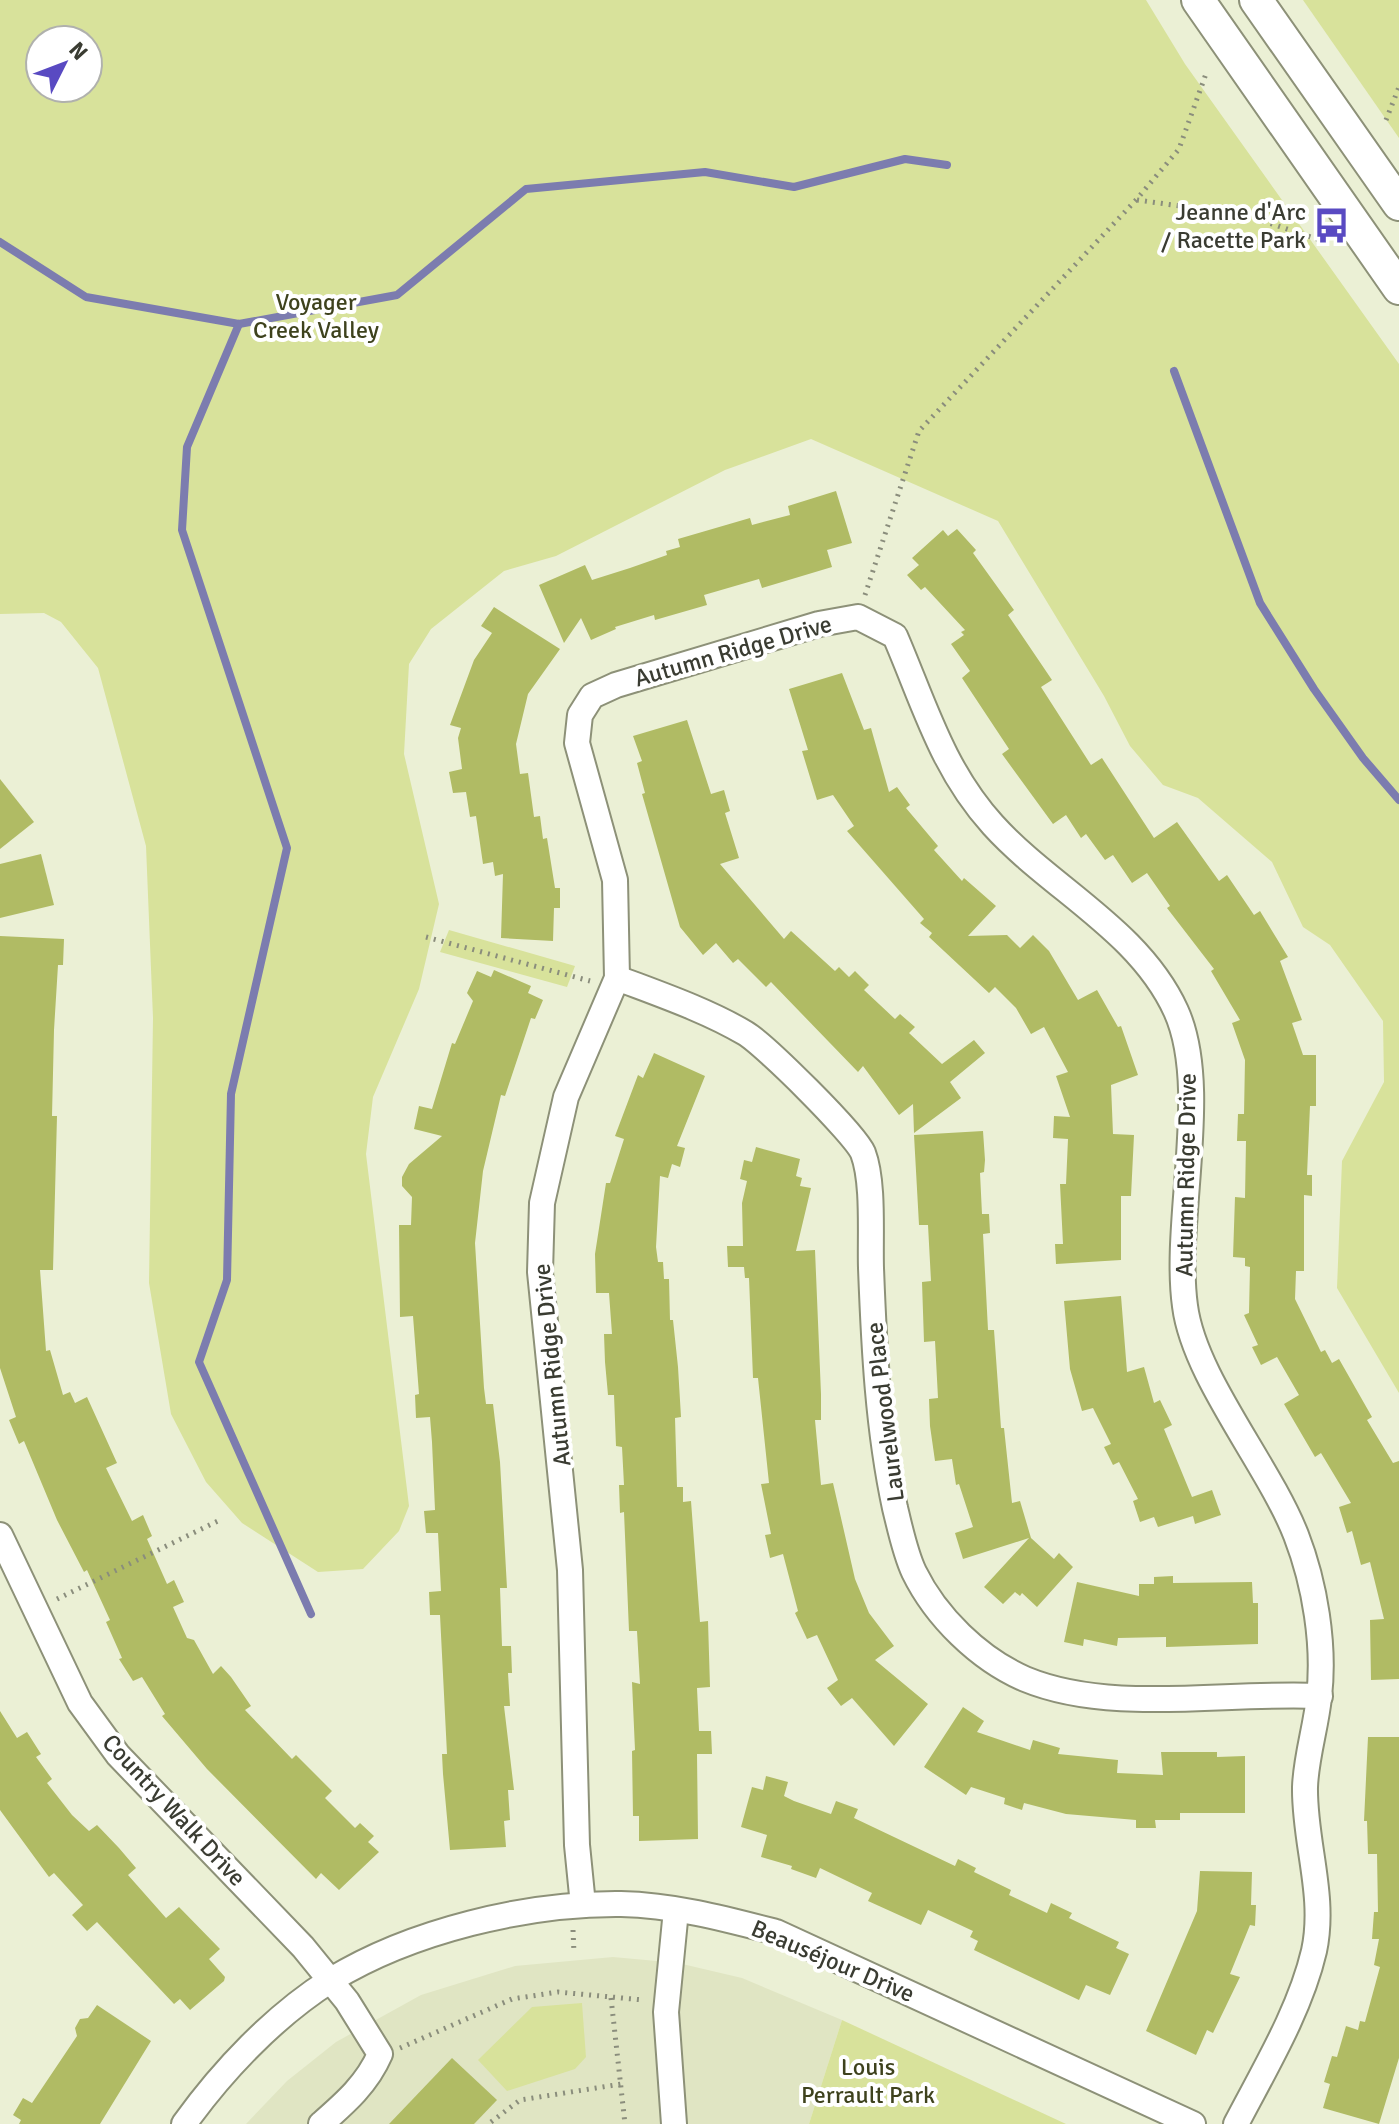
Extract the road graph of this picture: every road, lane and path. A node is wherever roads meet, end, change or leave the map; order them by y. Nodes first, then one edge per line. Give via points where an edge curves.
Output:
1 (1198, 0) edge
2 (1256, 0) edge
3 (1207, 71) dead end
4 (1399, 87) edge
5 (1386, 120) dead end
6 (1136, 200) junction
7 (1399, 204) edge
8 (1323, 241) dead end
9 (1399, 288) edge
10 (858, 617) junction
11 (426, 937) dead end
12 (616, 983) junction
13 (220, 1520) dead end
14 (0, 1535) edge
15 (34, 1610) junction
16 (1320, 1696) junction
17 (583, 1905) junction
18 (676, 1910) junction
19 (332, 1980) junction
20 (611, 1998) junction
21 (667, 2002) junction
22 (380, 2054) junction
23 (621, 2084) junction
24 (491, 2122) edge
25 (184, 2124) edge
26 (321, 2124) edge
27 (625, 2124) edge
28 (674, 2124) edge
29 (1193, 2124) edge
30 (1236, 2124) edge

1 - 9 main road
2 - 7 main road
3 - 6 path via 1179,149
4 - 5 path
6 - 8 path via 1245,215
6 - 10 path via 919,431
10 - 12 street, Autumn Ridge Drive via 616,685 592,696 586,705 577,743 615,880
10 - 16 street, Autumn Ridge Drive via 895,636 927,720 981,811 1025,859 1142,958 1177,1014 1189,1058 1185,1309 1209,1373 1298,1540 1322,1654
11 - 12 path
12 - 16 street, Laurelwood Place via 746,1033 844,1126 863,1153 873,1335 888,1474 913,1570 968,1642 993,1662 1061,1690 1130,1697
12 - 17 street, Autumn Ridge Drive via 566,1097 542,1203 540,1272 570,1570
13 - 15 path
14 - 15 street, Country Walk Drive
15 - 19 street, Country Walk Drive via 80,1703 118,1755
16 - 30 street, Autumn Ridge Drive via 1305,1788 1318,1911 1315,1948 1306,1981
17 - 18 street, Beauséjour Drive
17 - 19 street, Beauséjour Drive via 474,1922
18 - 21 street
18 - 29 street, Beauséjour Drive via 776,1932
19 - 22 street, Country Walk Drive
19 - 25 street, Beauséjour Drive via 270,2028 217,2081
20 - 21 path
20 - 22 path via 558,1992 512,1999
20 - 23 path
21 - 28 street
22 - 26 street via 354,2095
23 - 24 path via 520,2100
23 - 27 path

